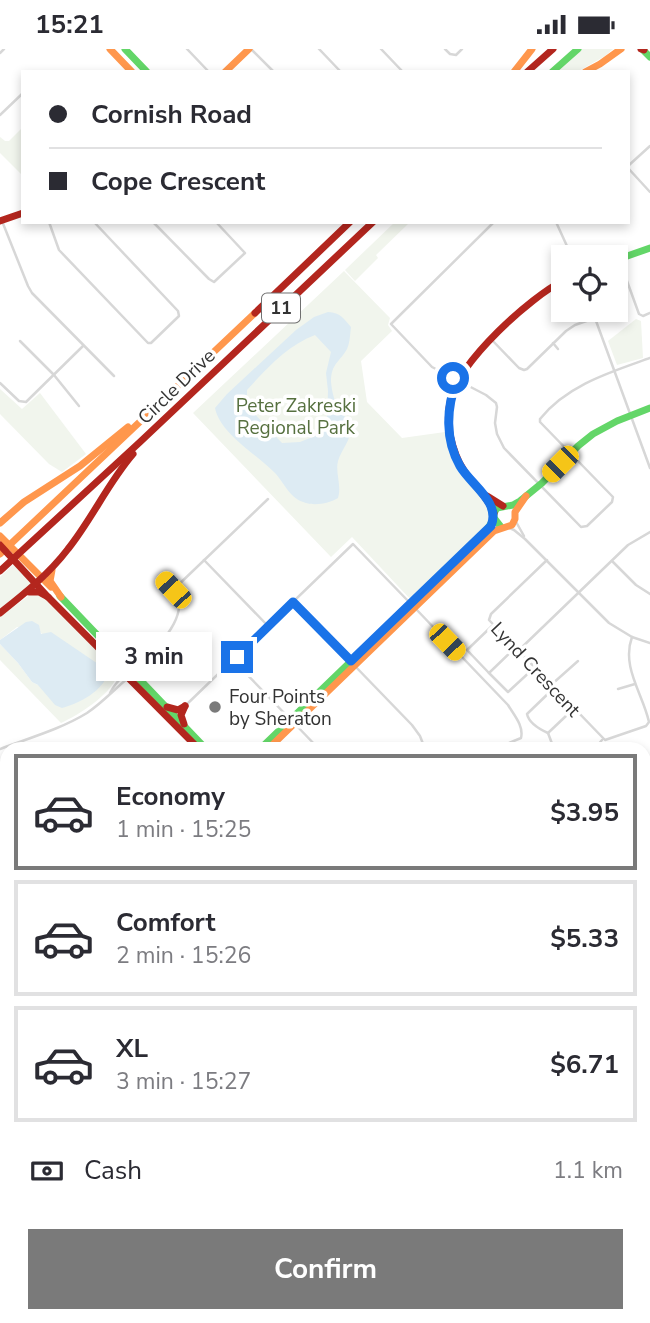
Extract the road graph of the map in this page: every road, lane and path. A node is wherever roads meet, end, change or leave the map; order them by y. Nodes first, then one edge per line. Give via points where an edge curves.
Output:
1 (4, 49) edge
2 (125, 49) edge
3 (187, 49) edge
4 (250, 49) edge
5 (319, 49) edge
6 (381, 49) edge
7 (445, 49) edge
8 (462, 49) edge
9 (532, 49) edge
10 (553, 49) edge
11 (578, 49) edge
12 (620, 49) edge
13 (642, 49) edge
14 (115, 51) edge
15 (0, 53) edge
16 (650, 57) edge
17 (130, 70) edge
18 (145, 70) edge
19 (207, 70) edge
20 (227, 70) edge
21 (272, 70) edge
22 (339, 70) edge
23 (401, 70) edge
24 (516, 70) edge
25 (529, 70) edge
26 (554, 70) edge
27 (588, 70) edge
28 (21, 95) edge
29 (0, 115) edge
30 (650, 146) edge
31 (630, 165) edge
32 (630, 169) edge
33 (650, 191) edge
34 (21, 214) edge
35 (1, 221) edge
36 (50, 224) edge
37 (96, 224) edge
38 (155, 224) edge
39 (218, 224) edge
40 (348, 224) edge
41 (371, 224) edge
42 (492, 224) edge
43 (557, 224) edge
44 (567, 245) edge
45 (650, 248) edge
46 (628, 256) edge
47 (551, 286) edge
48 (628, 286) edge
49 (650, 313) edge
50 (584, 322) edge
51 (597, 322) edge
52 (491, 339) junction
53 (20, 341) dead end
54 (553, 343) junction
55 (84, 345) junction
56 (558, 349) dead end
57 (650, 358) edge
58 (615, 371) junction
59 (54, 375) junction
60 (114, 376) dead end
61 (457, 380) junction
62 (0, 383) edge
63 (189, 395) junction
64 (79, 406) dead end
65 (650, 408) edge
66 (146, 415) junction
67 (631, 415) junction
68 (571, 453) junction
69 (642, 465) dead end
70 (649, 465) edge
71 (539, 484) junction
72 (483, 494) junction
73 (526, 496) junction
74 (268, 499) dead end
75 (505, 506) junction
76 (494, 516) junction
77 (515, 516) junction
78 (0, 520) edge
79 (505, 527) junction
80 (650, 532) edge
81 (526, 539) junction
82 (1, 540) edge
83 (0, 554) edge
84 (204, 560) junction
85 (547, 560) junction
86 (612, 561) junction
87 (54, 566) junction
88 (0, 571) edge
89 (160, 576) dead end
90 (40, 581) junction
91 (173, 590) junction
92 (28, 592) junction
93 (579, 593) junction
94 (650, 594) edge
95 (48, 597) junction
96 (61, 597) junction
97 (293, 602) junction
98 (413, 606) junction
99 (0, 613) edge
100 (493, 625) junction
101 (268, 626) junction
102 (632, 637) junction
103 (650, 643) edge
104 (514, 648) junction
105 (155, 650) junction
106 (518, 651) junction
107 (115, 655) junction
108 (233, 660) junction
109 (578, 661) dead end
110 (353, 663) junction
111 (534, 668) junction
112 (489, 673) junction
113 (130, 674) junction
114 (635, 684) junction
115 (552, 686) junction
116 (618, 689) dead end
117 (164, 706) junction
118 (186, 706) junction
119 (572, 708) junction
120 (292, 722) junction
121 (186, 728) junction
122 (548, 733) junction
123 (603, 739) junction
124 (18, 742) edge
125 (193, 742) edge
126 (199, 742) edge
127 (268, 742) edge
128 (274, 742) edge
129 (312, 742) edge
130 (422, 742) edge
131 (511, 742) edge
132 (551, 742) edge
133 (600, 742) edge

1 - 15 street
2 - 18 main road
3 - 19 street
4 - 20 main road
4 - 21 street
5 - 22 street
6 - 23 street
7 - 8 street via 456,55
9 - 24 main road
10 - 25 main road
11 - 26 main road
12 - 27 main road
13 - 16 main road
14 - 17 main road
28 - 29 street
30 - 31 street
32 - 33 street
34 - 35 main road
35 - 55 street via 32,293
36 - 37 street via 59,250 151,343 179,316 178,311
38 - 39 street via 214,282 244,253
40 - 66 main road, Circle Drive / 11
41 - 63 main road, Circle Drive / 11
42 - 61 street via 391,322 432,367
43 - 44 street
45 - 46 main road
47 - 52 main road
48 - 49 street via 639,314
50 - 54 street
51 - 58 street
52 - 54 street via 524,370
52 - 61 main road
53 - 59 street
54 - 56 street
55 - 59 street
55 - 60 street
57 - 58 street
58 - 67 street
58 - 68 street via 577,388 540,419
59 - 62 street via 26,402
59 - 64 street
61 - 71 street via 496,403 495,423 502,444
61 - 72 main road via 451,395 450,439 460,465
63 - 87 main road via 109,484 75,541
63 - 88 main road, Circle Drive / 11
65 - 67 main road
66 - 78 main road
66 - 83 main road, Circle Drive / 11
67 - 68 main road via 597,431
67 - 70 street
68 - 71 main road
68 - 71 street via 613,497 612,502 583,528
69 - 70 street
71 - 73 main road
72 - 75 main road
72 - 76 main road
73 - 75 main road
73 - 77 main road
74 - 84 street
75 - 76 main road
75 - 77 main road
76 - 79 main road via 497,525
76 - 98 main road via 486,531
77 - 79 main road via 512,525
77 - 81 street
79 - 81 street
79 - 98 main road via 494,531
80 - 86 street
81 - 85 street
82 - 90 main road
84 - 91 street
84 - 101 street
85 - 93 street
85 - 100 street, Lynd Crescent via 489,615
86 - 93 street
86 - 94 street
87 - 90 main road
87 - 96 main road via 50,581
89 - 91 street
90 - 92 main road
90 - 95 main road
90 - 96 main road
91 - 105 street via 178,599 177,616
92 - 95 main road
92 - 99 main road
93 - 102 street via 609,623
93 - 106 street
95 - 113 main road
96 - 107 main road
97 - 98 street via 353,544
97 - 101 street
97 - 110 street
98 - 110 main road
98 - 131 street via 508,705 521,728 521,738
100 - 104 street, Lynd Crescent
100 - 112 street via 467,649
101 - 108 street
102 - 103 street
102 - 114 street via 628,658
104 - 106 street, Lynd Crescent
104 - 112 street
105 - 107 main road via 132,661
105 - 113 street
106 - 111 street, Lynd Crescent
107 - 113 main road
108 - 118 street
108 - 120 street
109 - 115 street
110 - 120 main road
110 - 130 street
111 - 112 street via 508,692
111 - 115 street, Lynd Crescent
113 - 117 main road
113 - 124 street via 75,720
113 - 125 main road
114 - 116 street
114 - 123 street via 648,724
115 - 119 street, Lynd Crescent
115 - 122 street via 527,713
117 - 118 main road via 175,710
117 - 121 main road
118 - 121 main road via 181,719
119 - 122 street
119 - 123 street, Lynd Crescent
120 - 127 main road
120 - 128 main road
120 - 129 street
121 - 126 main road
122 - 132 street
123 - 133 street

